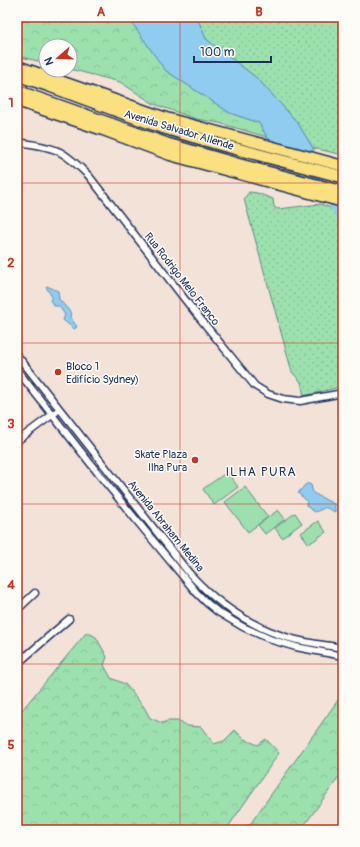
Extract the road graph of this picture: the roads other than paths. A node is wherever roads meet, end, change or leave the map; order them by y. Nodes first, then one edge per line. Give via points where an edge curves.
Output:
1 (17, 66) edge
2 (17, 75) edge
3 (17, 91) edge
4 (17, 101) edge
5 (127, 105) junction
6 (110, 133) junction
7 (198, 138) junction
8 (17, 142) edge
9 (236, 164) junction
10 (343, 171) edge
11 (343, 192) edge
12 (343, 202) edge
13 (17, 355) edge
14 (17, 370) edge
15 (343, 393) edge
16 (60, 409) junction
17 (52, 414) junction
18 (17, 441) edge
19 (158, 533) junction
20 (151, 538) junction
21 (165, 542) junction
22 (158, 546) junction
23 (35, 593) dead end
24 (17, 610) edge
25 (69, 619) dead end
26 (343, 648) edge
27 (17, 649) edge
28 (343, 656) edge
29 (25, 657) junction
30 (17, 664) edge

1 - 5 main road, Avenida Salvador Allende
2 - 7 highway, Avenida Salvador Allende
3 - 9 highway, Avenida Salvador Allende via 167,144
4 - 6 main road
5 - 7 highway via 135,111
5 - 10 main road, Avenida Salvador Allende via 263,144
6 - 9 highway via 114,131 231,165
6 - 12 main road via 170,155
7 - 10 highway, Avenida Salvador Allende via 277,159
8 - 15 street, Rua Rodrigo Melo Franco via 58,151 89,176 255,386 268,394 300,401
9 - 11 highway, Avenida Salvador Allende
13 - 16 street, Avenida Abraham Medina
14 - 17 street, Avenida Abraham Medina
16 - 17 street
16 - 19 street, Avenida Abraham Medina
17 - 18 street
17 - 20 street, Avenida Abraham Medina
19 - 20 street via 156,538
19 - 21 street, Avenida Abraham Medina
20 - 22 street, Avenida Abraham Medina
21 - 22 street via 160,542
21 - 26 street, Avenida Abraham Medina via 202,587 239,616 290,638
22 - 28 street, Avenida Abraham Medina via 196,592 218,612 243,627 283,644
23 - 24 street
25 - 29 street
27 - 29 street
29 - 30 street

